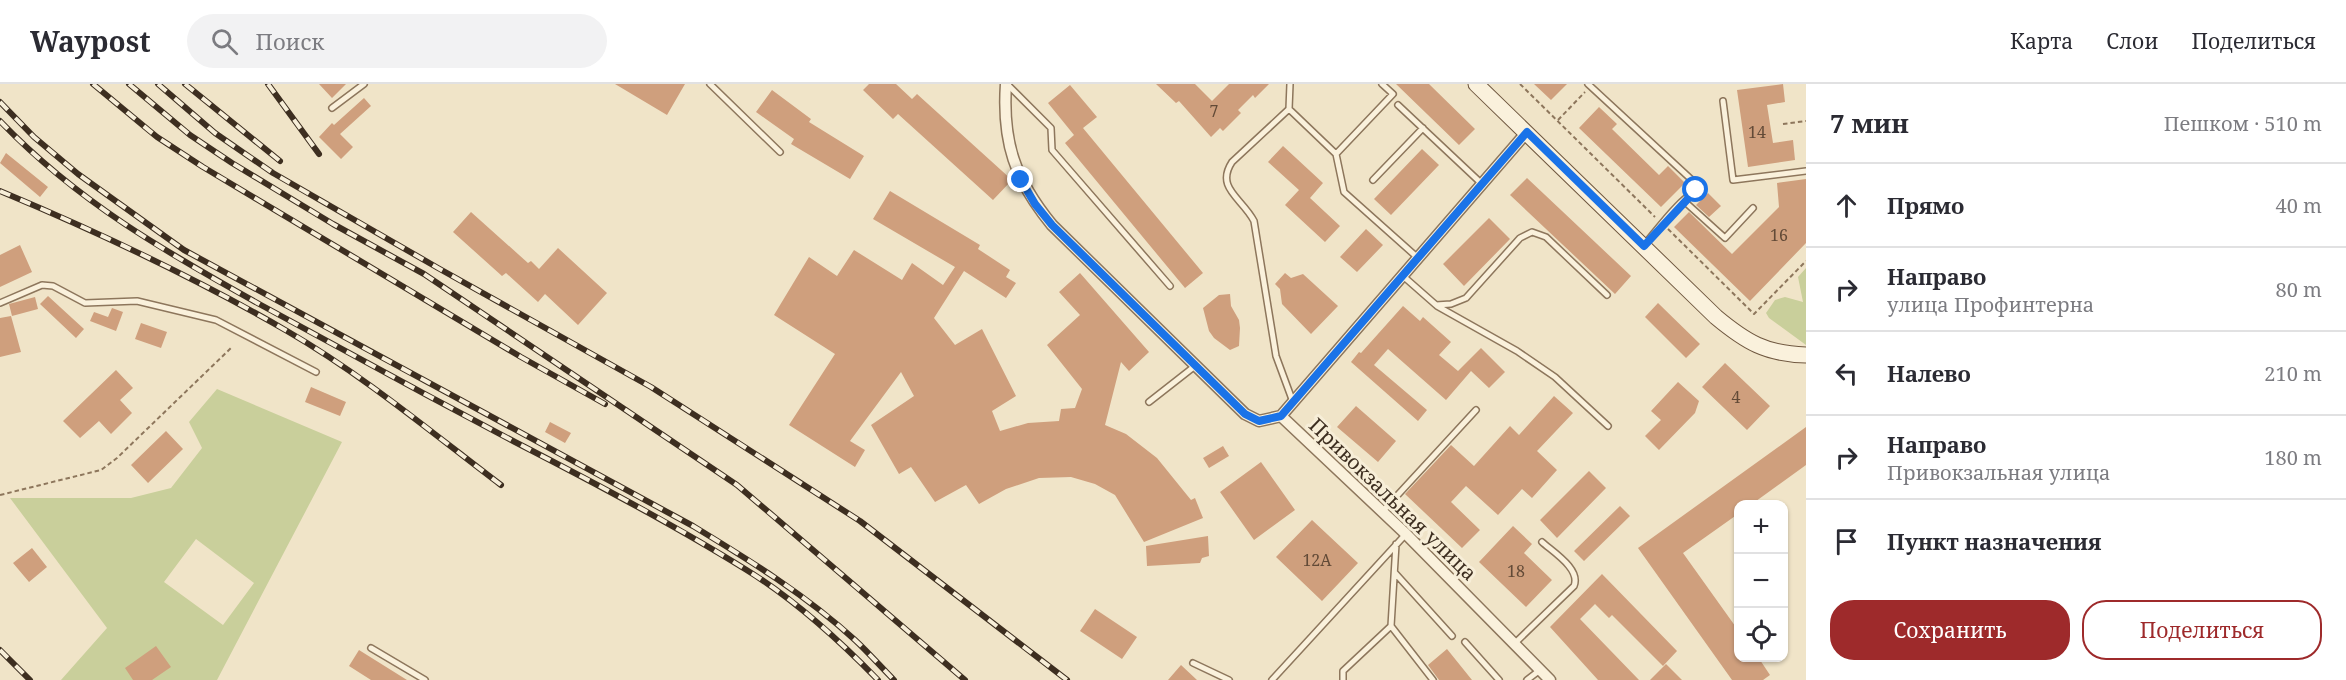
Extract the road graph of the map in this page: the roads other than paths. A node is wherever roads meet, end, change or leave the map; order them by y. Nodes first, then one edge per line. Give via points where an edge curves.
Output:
1 (364, 84) edge
2 (710, 84) edge
3 (1006, 84) edge
4 (1290, 84) edge
5 (1382, 84) edge
6 (1476, 84) edge
7 (1589, 85) edge
8 (1723, 101) dead end
9 (1398, 105) dead end
10 (332, 108) dead end
11 (1289, 109) junction
12 (1423, 128) junction
13 (1527, 132) junction
14 (780, 152) dead end
15 (1336, 154) junction
16 (1806, 171) edge
17 (1373, 180) dead end
18 (1693, 181) dead end
19 (1482, 184) junction
20 (1702, 189) dead end
21 (1683, 201) junction
22 (1753, 208) dead end
23 (1644, 246) junction
24 (1418, 258) junction
25 (1402, 276) junction
26 (1170, 286) dead end
27 (1607, 295) dead end
28 (0, 303) edge
29 (1436, 305) junction
30 (1806, 355) edge
31 (1196, 365) junction
32 (316, 372) dead end
33 (1149, 402) dead end
34 (1293, 402) junction
35 (1476, 410) dead end
36 (1281, 416) junction
37 (1608, 426) dead end
38 (1382, 512) junction
39 (1406, 534) junction
40 (1542, 542) dead end
41 (1396, 544) junction
42 (1395, 573) junction
43 (1391, 626) junction
44 (1452, 636) dead end
45 (1465, 642) dead end
46 (1514, 644) junction
47 (371, 648) dead end
48 (1194, 663) dead end
49 (1540, 670) junction
50 (425, 680) edge
51 (1229, 680) edge
52 (1272, 680) edge
53 (1343, 680) edge
54 (1432, 680) edge
55 (1499, 680) edge
56 (1527, 680) edge
57 (1550, 680) edge

1 - 10 lane
2 - 14 lane
3 - 26 lane via 1051,128 1052,150
3 - 31 street, Привокзальная улица via 1004,115 1013,159 1035,204
4 - 11 lane
5 - 15 lane via 1393,94
6 - 13 street
7 - 18 lane
8 - 16 lane via 1733,180
9 - 12 lane
11 - 15 lane
11 - 34 lane via 1225,173 1226,185 1254,221 1276,356
12 - 17 lane
12 - 19 lane
13 - 19 street
13 - 23 street
15 - 24 lane via 1344,192
19 - 24 street
20 - 21 lane
21 - 22 lane via 1725,238
21 - 23 lane
23 - 30 street via 1737,335 1771,351
24 - 25 street
25 - 29 lane
25 - 34 street
27 - 29 lane via 1546,237 1532,232 1520,238 1466,298
28 - 32 lane via 42,285 53,285 85,303 137,301 216,320
29 - 37 lane via 1555,377
31 - 33 lane
31 - 36 street, Привокзальная улица via 1245,414 1259,421
34 - 36 street
35 - 38 lane
36 - 38 street, Привокзальная улица
38 - 39 street, Привокзальная улица
39 - 41 lane
39 - 46 street, Привокзальная улица
40 - 46 lane via 1573,571 1576,580
41 - 42 lane
41 - 52 lane
42 - 43 lane
42 - 44 lane
43 - 53 lane via 1343,670
43 - 54 lane
45 - 55 lane
46 - 49 street, Привокзальная улица
47 - 50 lane
48 - 51 lane
49 - 56 lane
49 - 57 street, Привокзальная улица

